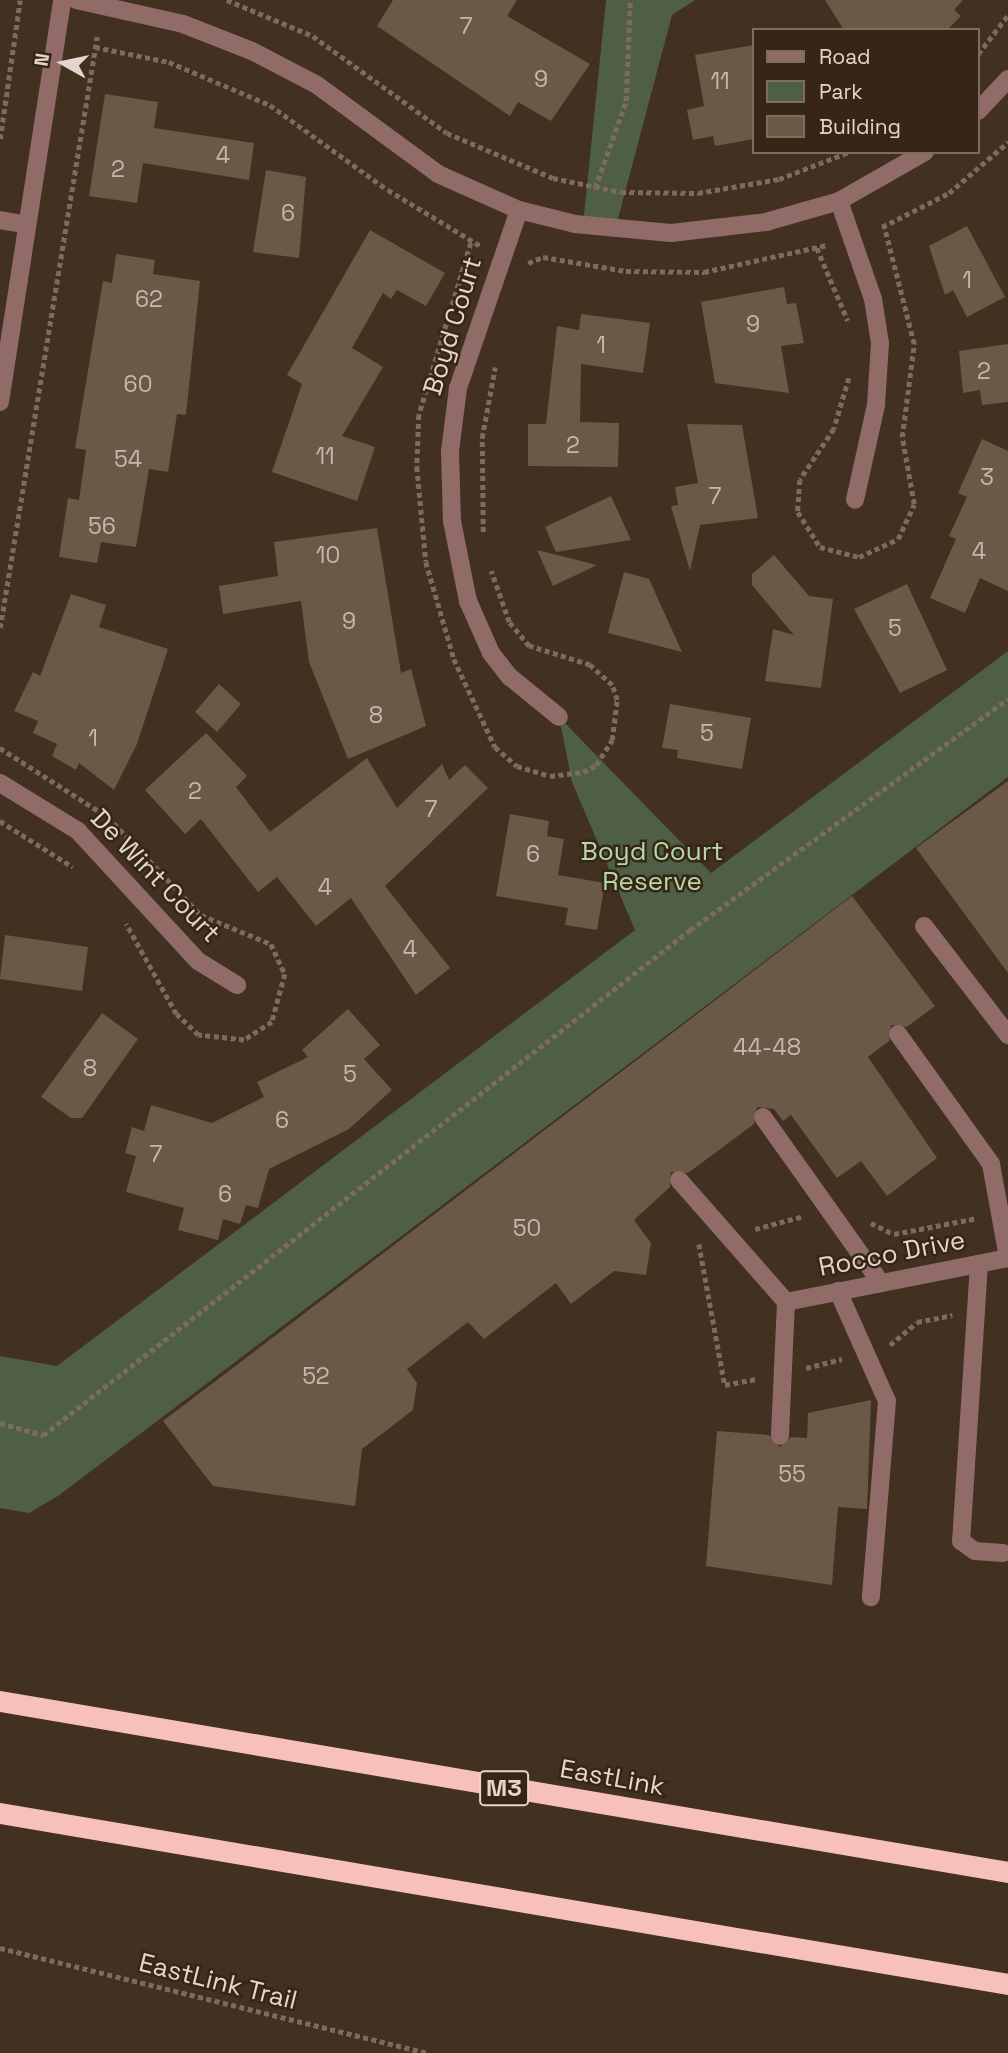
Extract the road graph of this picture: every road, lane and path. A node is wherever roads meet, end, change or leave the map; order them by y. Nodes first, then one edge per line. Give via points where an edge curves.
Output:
1 (20, 0) edge
2 (62, 0) edge
3 (76, 0) edge
4 (227, 0) edge
5 (630, 0) edge
6 (1008, 15) edge
7 (97, 37) dead end
8 (95, 47) junction
9 (980, 51) edge
10 (1008, 79) edge
11 (980, 109) edge
12 (0, 139) edge
13 (1008, 142) edge
14 (845, 154) edge
15 (921, 154) edge
16 (595, 188) junction
17 (839, 201) junction
18 (519, 210) junction
19 (0, 220) edge
20 (27, 225) junction
21 (873, 231) dead end
22 (471, 243) junction
23 (827, 245) dead end
24 (482, 247) dead end
25 (520, 260) dead end
26 (531, 264) junction
27 (526, 274) dead end
28 (498, 358) dead end
29 (0, 401) edge
30 (855, 500) dead end
31 (485, 544) dead end
32 (488, 556) dead end
33 (0, 628) edge
34 (1008, 699) edge
35 (559, 717) dead end
36 (0, 783) edge
37 (924, 926) dead end
38 (237, 985) dead end
39 (898, 1034) dead end
40 (1008, 1035) edge
41 (763, 1117) dead end
42 (679, 1180) dead end
43 (829, 1210) junction
44 (1003, 1213) junction
45 (728, 1236) junction
46 (1008, 1258) edge
47 (979, 1264) junction
48 (881, 1283) junction
49 (838, 1292) junction
50 (786, 1302) junction
51 (725, 1385) dead end
52 (0, 1423) edge
53 (780, 1436) dead end
54 (1003, 1553) dead end
55 (871, 1597) dead end
56 (0, 1701) edge
57 (0, 1813) edge
58 (1008, 1872) edge
59 (0, 1948) edge
60 (1008, 1984) edge
61 (427, 2053) edge

1 - 12 path
2 - 20 street
3 - 18 street via 183,24 252,51 317,85 438,174
4 - 16 path via 313,36 446,133 511,164
5 - 16 path via 626,101
6 - 9 path
7 - 8 path
8 - 22 path via 169,62 270,105 388,190 466,232
8 - 33 path
10 - 11 street
13 - 21 path via 949,193
14 - 16 path via 807,171 712,191 648,194
15 - 17 street
17 - 18 street via 766,222 671,233 606,229
17 - 30 street via 873,299 881,353
18 - 35 street, Boyd Court via 458,388 450,451 452,520 460,573 485,642 509,677
19 - 20 street
20 - 29 street
22 - 24 path
22 - 32 path via 419,415 417,467 426,562 454,659 495,747 534,771 583,772 596,765 612,740 617,700 612,685 590,665 529,646 509,622
23 - 26 path via 704,272 626,271 543,257
25 - 26 path
26 - 27 path
28 - 31 path via 482,438
34 - 52 path via 690,930 43,1435
36 - 38 street, De Wint Court via 78,831 198,961
37 - 40 street
39 - 44 street via 991,1164
41 - 43 street
42 - 45 street
43 - 44 path via 844,1209 894,1234
43 - 45 path
43 - 48 street
44 - 46 street
45 - 50 street
45 - 51 path via 699,1244
46 - 47 street, Rocco Drive
47 - 48 street, Rocco Drive
47 - 54 street via 961,1541 975,1551
48 - 49 street, Rocco Drive
49 - 50 street, Rocco Drive
49 - 55 street via 887,1401
50 - 53 street
56 - 58 highway, EastLink / M3
57 - 60 highway
59 - 61 path, EastLink Trail

